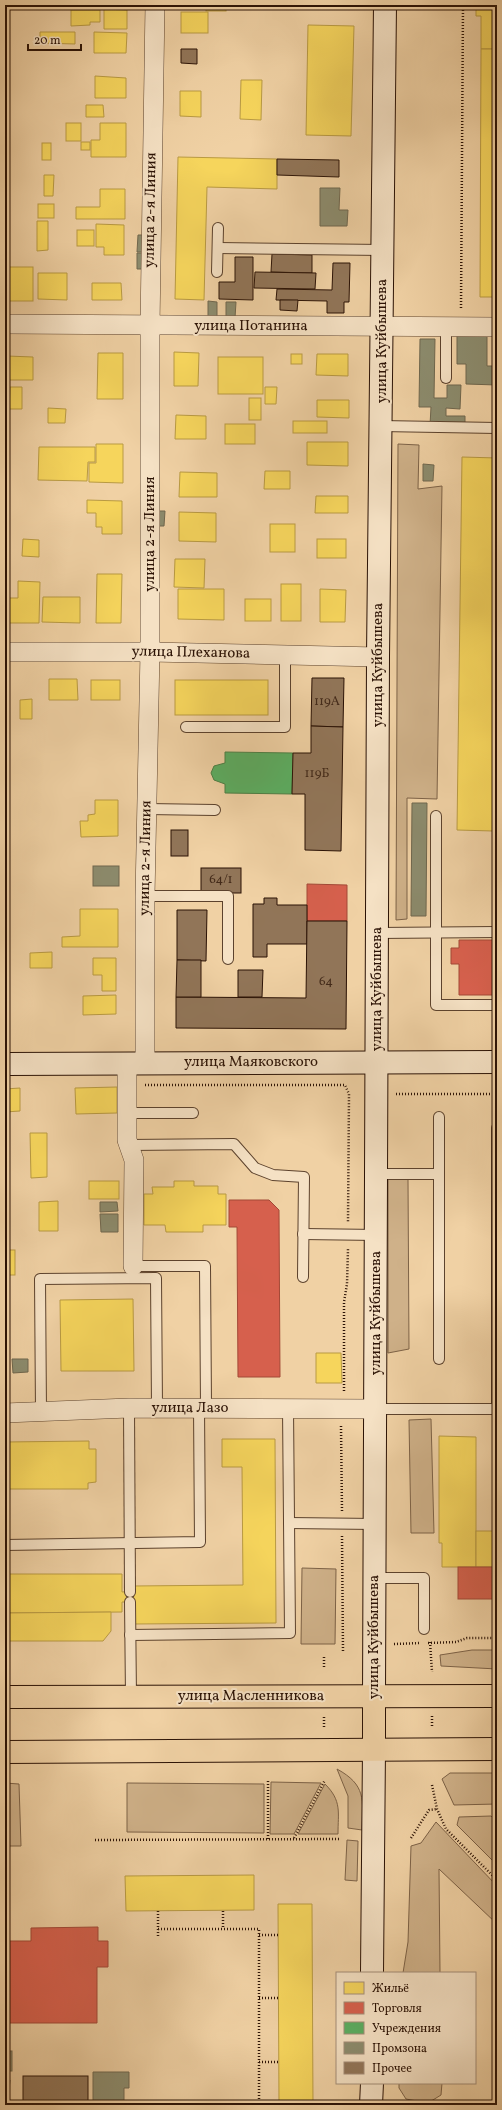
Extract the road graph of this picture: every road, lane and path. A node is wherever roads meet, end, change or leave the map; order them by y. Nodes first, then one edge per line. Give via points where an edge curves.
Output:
1 (155, 5) edge
2 (385, 5) edge
3 (463, 5) edge
4 (218, 228) dead end
5 (218, 248) junction
6 (383, 250) junction
7 (217, 272) dead end
8 (5, 324) edge
9 (150, 325) junction
10 (382, 326) junction
11 (454, 327) junction
12 (497, 327) edge
13 (446, 378) dead end
14 (381, 426) junction
15 (497, 428) edge
16 (5, 652) edge
17 (150, 652) junction
18 (285, 655) junction
19 (378, 657) junction
20 (186, 727) dead end
21 (147, 809) junction
22 (215, 810) dead end
23 (436, 816) dead end
24 (145, 896) junction
25 (436, 932) junction
26 (497, 932) edge
27 (377, 933) junction
28 (228, 959) dead end
29 (497, 1005) edge
30 (377, 1062) junction
31 (497, 1062) edge
32 (136, 1063) junction
33 (5, 1064) edge
34 (128, 1085) junction
35 (390, 1094) dead end
36 (497, 1094) edge
37 (128, 1113) junction
38 (193, 1113) dead end
39 (439, 1117) dead end
40 (496, 1128) edge
41 (129, 1145) junction
42 (377, 1174) junction
43 (439, 1174) junction
44 (303, 1234) junction
45 (348, 1234) junction
46 (377, 1235) junction
47 (133, 1266) joint
48 (303, 1277) dead end
49 (439, 1359) dead end
50 (202, 1407) junction
51 (129, 1408) junction
52 (157, 1408) junction
53 (288, 1408) junction
54 (344, 1408) junction
55 (375, 1409) junction
56 (497, 1409) edge
57 (41, 1412) junction
58 (5, 1413) edge
59 (289, 1523) junction
60 (375, 1524) junction
61 (130, 1542) junction
62 (5, 1545) edge
63 (374, 1578) junction
64 (424, 1630) joint
65 (130, 1635) junction
66 (497, 1638) edge
67 (430, 1643) junction
68 (393, 1644) dead end
69 (324, 1657) dead end
70 (324, 1667) dead end
71 (432, 1672) dead end
72 (374, 1695) junction
73 (497, 1696) edge
74 (131, 1697) junction
75 (5, 1698) edge
76 (324, 1715) dead end
77 (432, 1715) dead end
78 (432, 1726) dead end
79 (324, 1727) dead end
80 (374, 1749) junction
81 (497, 1749) edge
82 (5, 1752) edge
83 (268, 1780) dead end
84 (325, 1780) dead end
85 (432, 1786) dead end
86 (493, 1808) dead end
87 (437, 1809) junction
88 (497, 1813) edge
89 (340, 1838) dead end
90 (410, 1838) dead end
91 (268, 1839) junction
92 (294, 1839) junction
93 (95, 1840) dead end
94 (497, 1880) edge
95 (158, 1911) dead end
96 (223, 1911) dead end
97 (223, 1928) junction
98 (158, 1929) junction
99 (259, 1935) junction
100 (278, 1935) dead end
101 (158, 1936) dead end
102 (372, 1972) edge
103 (259, 1998) junction
104 (279, 1998) dead end
105 (259, 2062) junction
106 (279, 2062) dead end
107 (372, 2084) edge
108 (260, 2105) edge
109 (371, 2105) edge

1 - 9 street, улица 2-я Линия
2 - 6 main road, улица Куйбышева
3 - 11 path
4 - 5 lane
5 - 6 lane
5 - 7 lane
6 - 10 main road, улица Куйбышева
8 - 9 street, улица Потанина
9 - 10 street, улица Потанина
9 - 17 street, улица 2-я Линия
10 - 11 street, улица Потанина
10 - 14 main road, улица Куйбышева
11 - 12 street, улица Потанина
11 - 13 lane
14 - 15 lane
14 - 19 main road, улица Куйбышева
16 - 17 street, улица Плеханова
17 - 18 street, улица Плеханова
17 - 21 street, улица 2-я Линия
18 - 19 street, улица Плеханова
18 - 20 lane via 285,727
19 - 27 main road, улица Куйбышева
21 - 22 lane
21 - 24 street, улица 2-я Линия
23 - 25 lane
24 - 28 lane via 228,896
24 - 32 street, улица 2-я Линия
25 - 26 lane
25 - 27 lane
25 - 29 lane via 436,1005
27 - 30 main road, улица Куйбышева
30 - 31 main road, улица Маяковского
30 - 32 main road, улица Маяковского
30 - 42 main road, улица Куйбышева
32 - 33 main road, улица Маяковского
32 - 34 street, улица 2-я Линия
34 - 37 street, улица 2-я Линия
34 - 45 path via 345,1085 349,1094
35 - 36 path
37 - 38 lane
37 - 41 street, улица 2-я Линия
39 - 43 lane
40 - 56 lane
41 - 44 lane via 234,1144 255,1168 273,1175 304,1177
41 - 47 street, улица 2-я Линия via 134,1160
42 - 43 lane
42 - 46 main road, улица Куйбышева
43 - 49 lane
44 - 45 lane
44 - 48 lane
45 - 46 lane
45 - 54 path via 344,1302
46 - 55 main road, улица Куйбышева
47 - 50 lane via 205,1266
50 - 52 street, улица Лазо
50 - 53 street, улица Лазо
50 - 61 lane via 200,1542
51 - 52 street, улица Лазо
51 - 57 street, улица Лазо
51 - 61 lane
52 - 57 lane via 156,1278 40,1279
53 - 54 street, улица Лазо
53 - 59 lane
54 - 55 street, улица Лазо
55 - 56 lane
55 - 60 main road, улица Куйбышева
57 - 58 street, улица Лазо
59 - 60 lane
59 - 65 lane via 290,1633
60 - 63 main road, улица Куйбышева
61 - 62 lane
61 - 65 lane
63 - 64 lane via 424,1578
63 - 72 main road, улица Куйбышева
64 - 67 path
65 - 74 lane
66 - 67 path via 467,1638 456,1642
67 - 68 path
67 - 71 path
69 - 70 path
72 - 73 main road, улица Масленникова
72 - 74 main road, улица Масленникова
72 - 80 main road, улица Куйбышева
74 - 75 main road, улица Масленникова
76 - 79 path
77 - 78 path
80 - 81 main road
80 - 82 main road
80 - 102 main road, улица Куйбышева
83 - 91 path
84 - 92 path
85 - 87 path
86 - 88 path
87 - 90 path via 429,1810
87 - 94 path via 446,1829
89 - 92 path
91 - 92 path
91 - 93 path
95 - 98 path
96 - 97 path
97 - 98 path
97 - 99 path via 259,1929
98 - 101 path
99 - 100 path
99 - 103 path
103 - 104 path
103 - 105 path
105 - 106 path
105 - 108 path
107 - 109 main road

